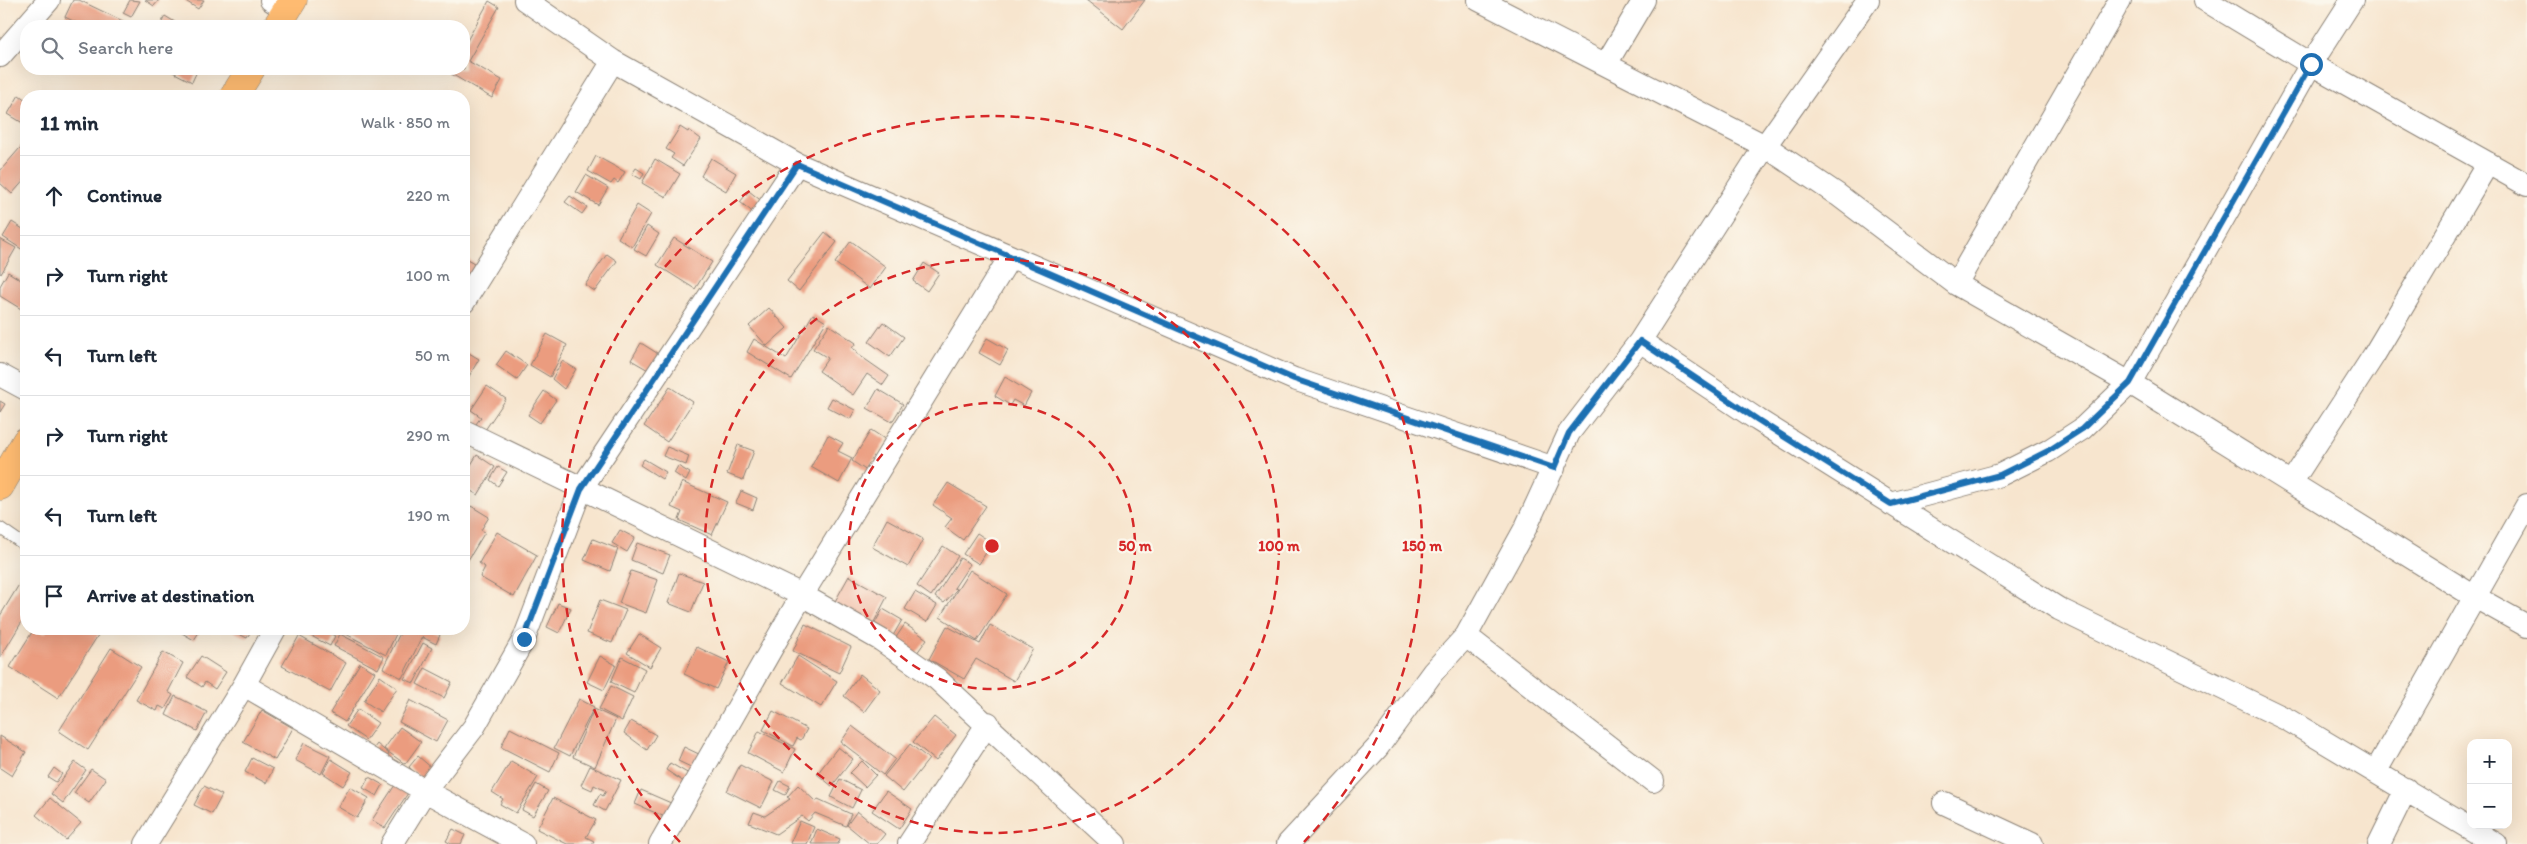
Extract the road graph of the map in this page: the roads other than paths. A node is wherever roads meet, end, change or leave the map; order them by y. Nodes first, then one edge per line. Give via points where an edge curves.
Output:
1 (49, 0) edge
2 (525, 0) edge
3 (1479, 0) edge
4 (1644, 0) edge
5 (1868, 0) edge
6 (2120, 0) edge
7 (2205, 0) edge
8 (2352, 0) edge
9 (32, 20) edge
10 (20, 33) edge
11 (0, 56) edge
12 (613, 61) junction
13 (1606, 64) junction
14 (2311, 64) junction
15 (247, 75) edge
16 (238, 90) edge
17 (1765, 146) junction
18 (2488, 163) junction
19 (797, 164) junction
20 (2527, 185) edge
21 (1010, 257) junction
22 (1956, 284) junction
23 (470, 292) edge
24 (1640, 341) junction
25 (0, 375) edge
26 (2130, 383) junction
27 (20, 386) edge
28 (470, 434) edge
29 (20, 452) edge
30 (1554, 468) junction
31 (2291, 483) junction
32 (0, 486) edge
33 (581, 489) junction
34 (1891, 504) junction
35 (2527, 505) edge
36 (0, 528) edge
37 (20, 542) edge
38 (802, 596) junction
39 (2475, 597) junction
40 (2527, 626) edge
41 (272, 635) edge
42 (1466, 636) junction
43 (244, 685) junction
44 (988, 723) junction
45 (2376, 771) junction
46 (1653, 781) dead end
47 (2406, 789) junction
48 (425, 791) junction
49 (1944, 803) dead end
50 (146, 844) edge
51 (392, 844) edge
52 (523, 844) edge
53 (660, 844) edge
54 (909, 844) edge
55 (1115, 844) edge
56 (1288, 844) edge
57 (2032, 844) edge
58 (2379, 844) edge
59 (2496, 844) edge

1 - 9 street
2 - 12 street
3 - 13 street
4 - 13 street
5 - 17 street
6 - 22 street
7 - 14 street
8 - 14 street
10 - 11 street
12 - 19 street
12 - 23 street
13 - 17 street
14 - 18 street
14 - 26 street
15 - 16 main road
17 - 22 street via 1838,195
17 - 24 street
18 - 20 street
18 - 31 street via 2374,355
19 - 21 street
19 - 33 street
21 - 30 street via 1294,379
21 - 38 street
22 - 26 street
24 - 30 street via 1569,433
24 - 34 street
25 - 27 street
26 - 31 street
26 - 34 street via 2082,429 2048,451 2000,475
28 - 33 street
29 - 32 main road
30 - 42 street via 1526,527
31 - 39 street
33 - 38 street
33 - 48 street via 524,639 474,727
34 - 45 street via 2059,609 2288,720
35 - 39 street
36 - 37 lane
38 - 44 street via 882,640 937,678
38 - 53 street
39 - 40 street
39 - 45 street
41 - 43 street
42 - 46 street
42 - 56 street via 1433,672 1378,747
43 - 48 street
43 - 50 street
44 - 54 street
44 - 55 street
45 - 47 street
47 - 58 street
47 - 59 street
48 - 51 street
48 - 52 street
49 - 57 street

